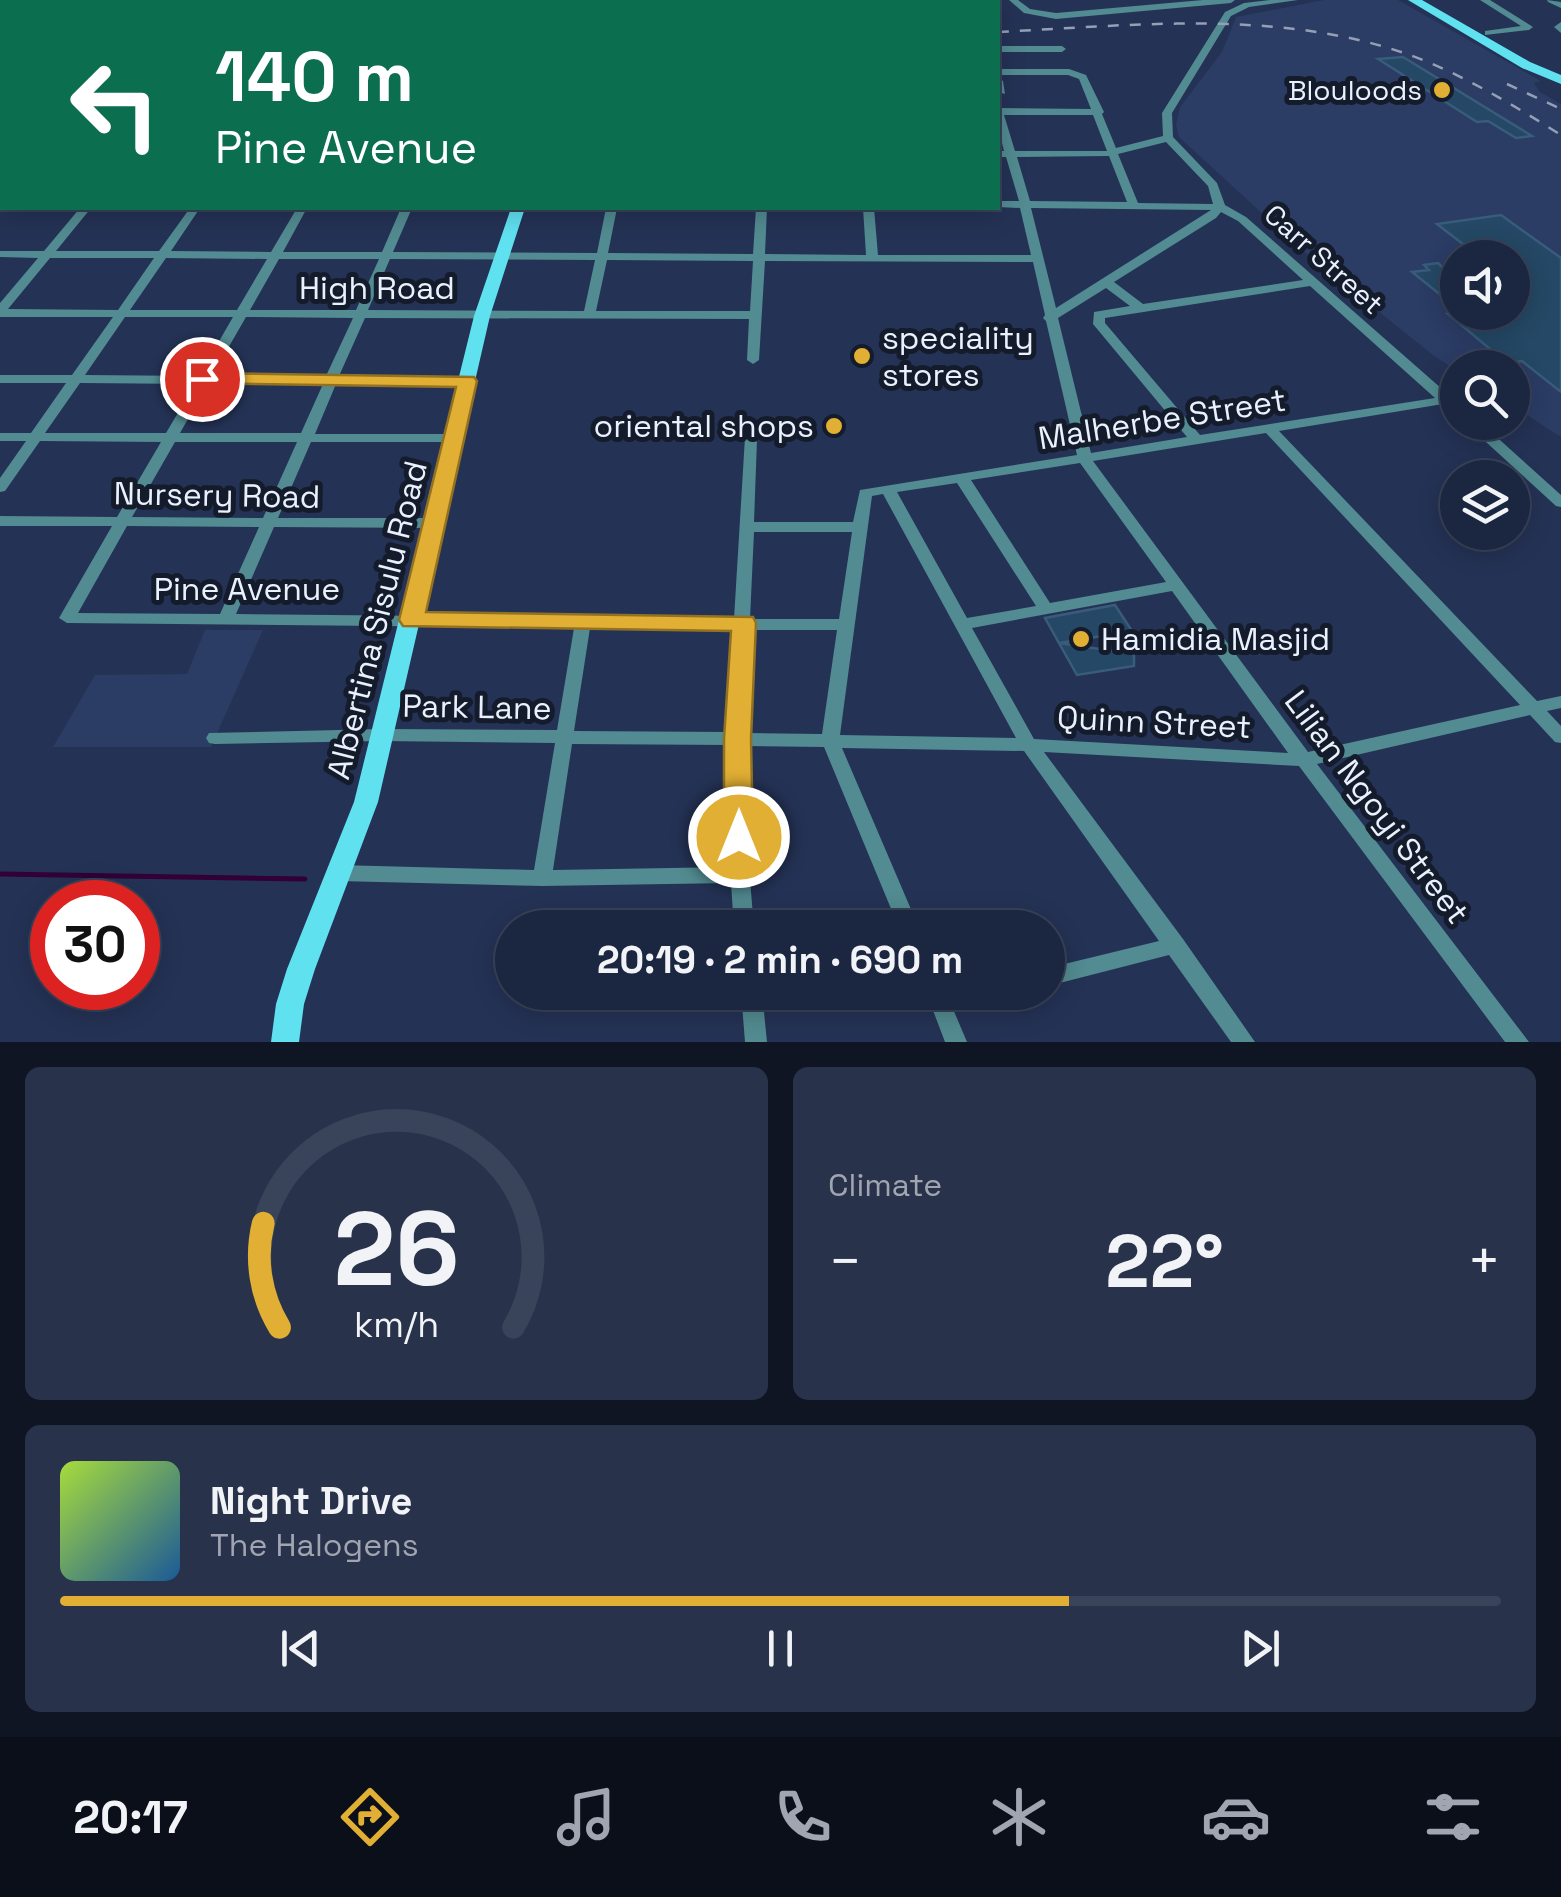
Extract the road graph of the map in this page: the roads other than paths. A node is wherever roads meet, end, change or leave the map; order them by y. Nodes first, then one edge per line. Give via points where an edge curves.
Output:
1 (1013, 0) edge
2 (1058, 0) edge
3 (1100, 0) edge
4 (1146, 0) edge
5 (1231, 0) edge
6 (1294, 0) edge
7 (1418, 0) edge
8 (1484, 0) edge
9 (1550, 0) edge
10 (1196, 2) edge
11 (1561, 5) edge
12 (1157, 7) junction
13 (1115, 12) junction
14 (1076, 15) junction
15 (1488, 33) junction
16 (1000, 49) edge
17 (1062, 49) dead end
18 (1561, 70) edge
19 (1000, 72) edge
20 (1561, 80) edge
21 (1000, 112) edge
22 (1098, 112) junction
23 (1000, 126) edge
24 (1168, 138) junction
25 (1114, 152) junction
26 (1004, 154) edge
27 (1000, 204) edge
28 (1025, 204) junction
29 (1133, 204) junction
30 (1220, 207) junction
31 (83, 210) edge
32 (194, 210) edge
33 (301, 210) edge
34 (406, 210) edge
35 (517, 210) edge
36 (612, 210) edge
37 (762, 210) edge
38 (868, 210) edge
39 (0, 254) edge
40 (46, 254) junction
41 (162, 254) junction
42 (274, 255) junction
43 (384, 256) junction
44 (503, 257) junction
45 (601, 257) junction
46 (760, 257) junction
47 (872, 257) junction
48 (1038, 258) junction
49 (1106, 282) junction
50 (1308, 283) junction
51 (1043, 286) junction
52 (1083, 297) junction
53 (1140, 308) junction
54 (0, 312) edge
55 (122, 314) junction
56 (239, 314) junction
57 (358, 315) junction
58 (754, 315) junction
59 (482, 316) junction
60 (589, 316) junction
61 (1049, 318) junction
62 (753, 360) dead end
63 (0, 378) edge
64 (76, 379) junction
65 (202, 379) junction
66 (329, 381) junction
67 (467, 381) junction
68 (1440, 396) edge
69 (1440, 401) edge
70 (1270, 429) junction
71 (36, 436) junction
72 (0, 437) edge
73 (170, 437) junction
74 (454, 438) junction
75 (304, 439) junction
76 (750, 440) dead end
77 (1490, 440) edge
78 (1198, 441) junction
79 (1085, 459) junction
80 (963, 480) junction
81 (0, 488) edge
82 (888, 490) junction
83 (1561, 503) edge
84 (0, 521) edge
85 (122, 521) junction
86 (434, 523) junction
87 (268, 524) junction
88 (747, 527) junction
89 (859, 527) junction
90 (1174, 586) junction
91 (1046, 609) junction
92 (226, 620) junction
93 (412, 620) junction
94 (584, 622) junction
95 (744, 623) junction
96 (964, 624) junction
97 (846, 625) junction
98 (1561, 702) edge
99 (1534, 708) junction
100 (382, 735) junction
101 (1561, 737) edge
102 (215, 738) dead end
103 (565, 738) junction
104 (738, 739) junction
105 (830, 741) junction
106 (1030, 746) junction
107 (1303, 760) junction
108 (338, 873) junction
109 (738, 875) junction
110 (542, 878) junction
111 (742, 910) edge
112 (901, 910) edge
113 (1176, 946) junction
114 (1065, 973) edge
115 (753, 1010) edge
116 (943, 1010) edge
117 (285, 1042) edge
118 (756, 1042) edge
119 (956, 1042) edge
120 (1244, 1042) edge
121 (1518, 1042) edge

1 - 14 street via 1035,14
2 - 14 street
3 - 13 street
4 - 12 street
5 - 10 street
6 - 24 street via 1228,14 1167,112
7 - 15 main road
7 - 20 main road
8 - 15 street via 1529,27
9 - 11 street
10 - 12 street
12 - 13 street
13 - 14 street
15 - 18 main road
16 - 17 street
19 - 22 street via 1082,75
21 - 22 street
22 - 25 street
23 - 26 street, Lilian Ngoyi Street
24 - 25 street
24 - 30 street, Carr Street via 1213,185
25 - 26 street
25 - 29 street
26 - 28 street, Lilian Ngoyi Street
27 - 28 street
28 - 29 street
28 - 48 street, Lilian Ngoyi Street
29 - 30 street
30 - 49 street
30 - 50 street, Carr Street via 1242,219
31 - 40 street
32 - 41 street
33 - 42 street
34 - 43 street
35 - 44 main road, Albertina Sisulu Road
36 - 45 street
37 - 46 street
38 - 47 street
39 - 40 street
40 - 41 street
40 - 54 street
41 - 42 street
41 - 55 street
42 - 43 street
42 - 56 street
43 - 44 street
43 - 57 street
44 - 45 street
44 - 59 main road, Albertina Sisulu Road
45 - 46 street
45 - 60 street
46 - 47 street
46 - 58 street
47 - 48 street
48 - 51 street, Lilian Ngoyi Street
49 - 52 street
49 - 53 street
50 - 53 street
50 - 68 street, Carr Street
51 - 52 street
51 - 61 street, Lilian Ngoyi Street
52 - 61 street
53 - 78 street via 1096,318
54 - 55 street, High Road
55 - 56 street, High Road
55 - 64 street
56 - 57 street, High Road
56 - 65 street
57 - 59 street, High Road
57 - 66 street
58 - 60 street, High Road
58 - 62 street
59 - 60 street, High Road
59 - 67 main road, Albertina Sisulu Road
61 - 79 street, Lilian Ngoyi Street
63 - 64 street
64 - 65 street
64 - 71 street
65 - 66 street
65 - 73 street
66 - 67 street
66 - 75 street
67 - 74 main road, Albertina Sisulu Road
69 - 70 street, Malherbe Street
70 - 78 street, Malherbe Street
70 - 99 street
71 - 72 street
71 - 73 street
71 - 81 street
73 - 75 street
73 - 85 street
74 - 75 street
74 - 86 main road, Albertina Sisulu Road
75 - 87 street
76 - 88 street
77 - 83 street
78 - 79 street, Malherbe Street
79 - 80 street, Malherbe Street
79 - 90 street, Lilian Ngoyi Street
80 - 82 street, Malherbe Street
80 - 91 street
82 - 89 street via 865,493
82 - 96 street
84 - 85 street, Nursery Road
85 - 87 street, Nursery Road
85 - 92 street, Pine Avenue via 67,618
86 - 87 street, Nursery Road
86 - 93 main road, Albertina Sisulu Road
87 - 92 street
88 - 89 street
88 - 95 street
89 - 97 street
90 - 91 street
90 - 107 street, Lilian Ngoyi Street
91 - 96 street
92 - 93 street, Pine Avenue
93 - 94 street, Pine Avenue
93 - 100 main road, Albertina Sisulu Road
94 - 95 street, Pine Avenue
94 - 103 street
95 - 97 street, Pine Avenue
95 - 104 street
96 - 106 street
97 - 105 street
98 - 99 street, Quinn Street
99 - 101 street
99 - 107 street, Quinn Street
100 - 102 street, Park Lane
100 - 103 street, Park Lane
100 - 108 main road, Albertina Sisulu Road via 366,802
103 - 104 street, Park Lane
103 - 110 street
104 - 105 street, Quinn Street
104 - 109 street
105 - 106 street, Quinn Street
105 - 112 street
106 - 107 street, Quinn Street
106 - 113 street
107 - 121 street, Lilian Ngoyi Street
108 - 110 street
108 - 117 main road, Albertina Sisulu Road via 290,1004
109 - 110 street
109 - 111 street
113 - 114 street
113 - 120 street
115 - 118 street
116 - 119 street

